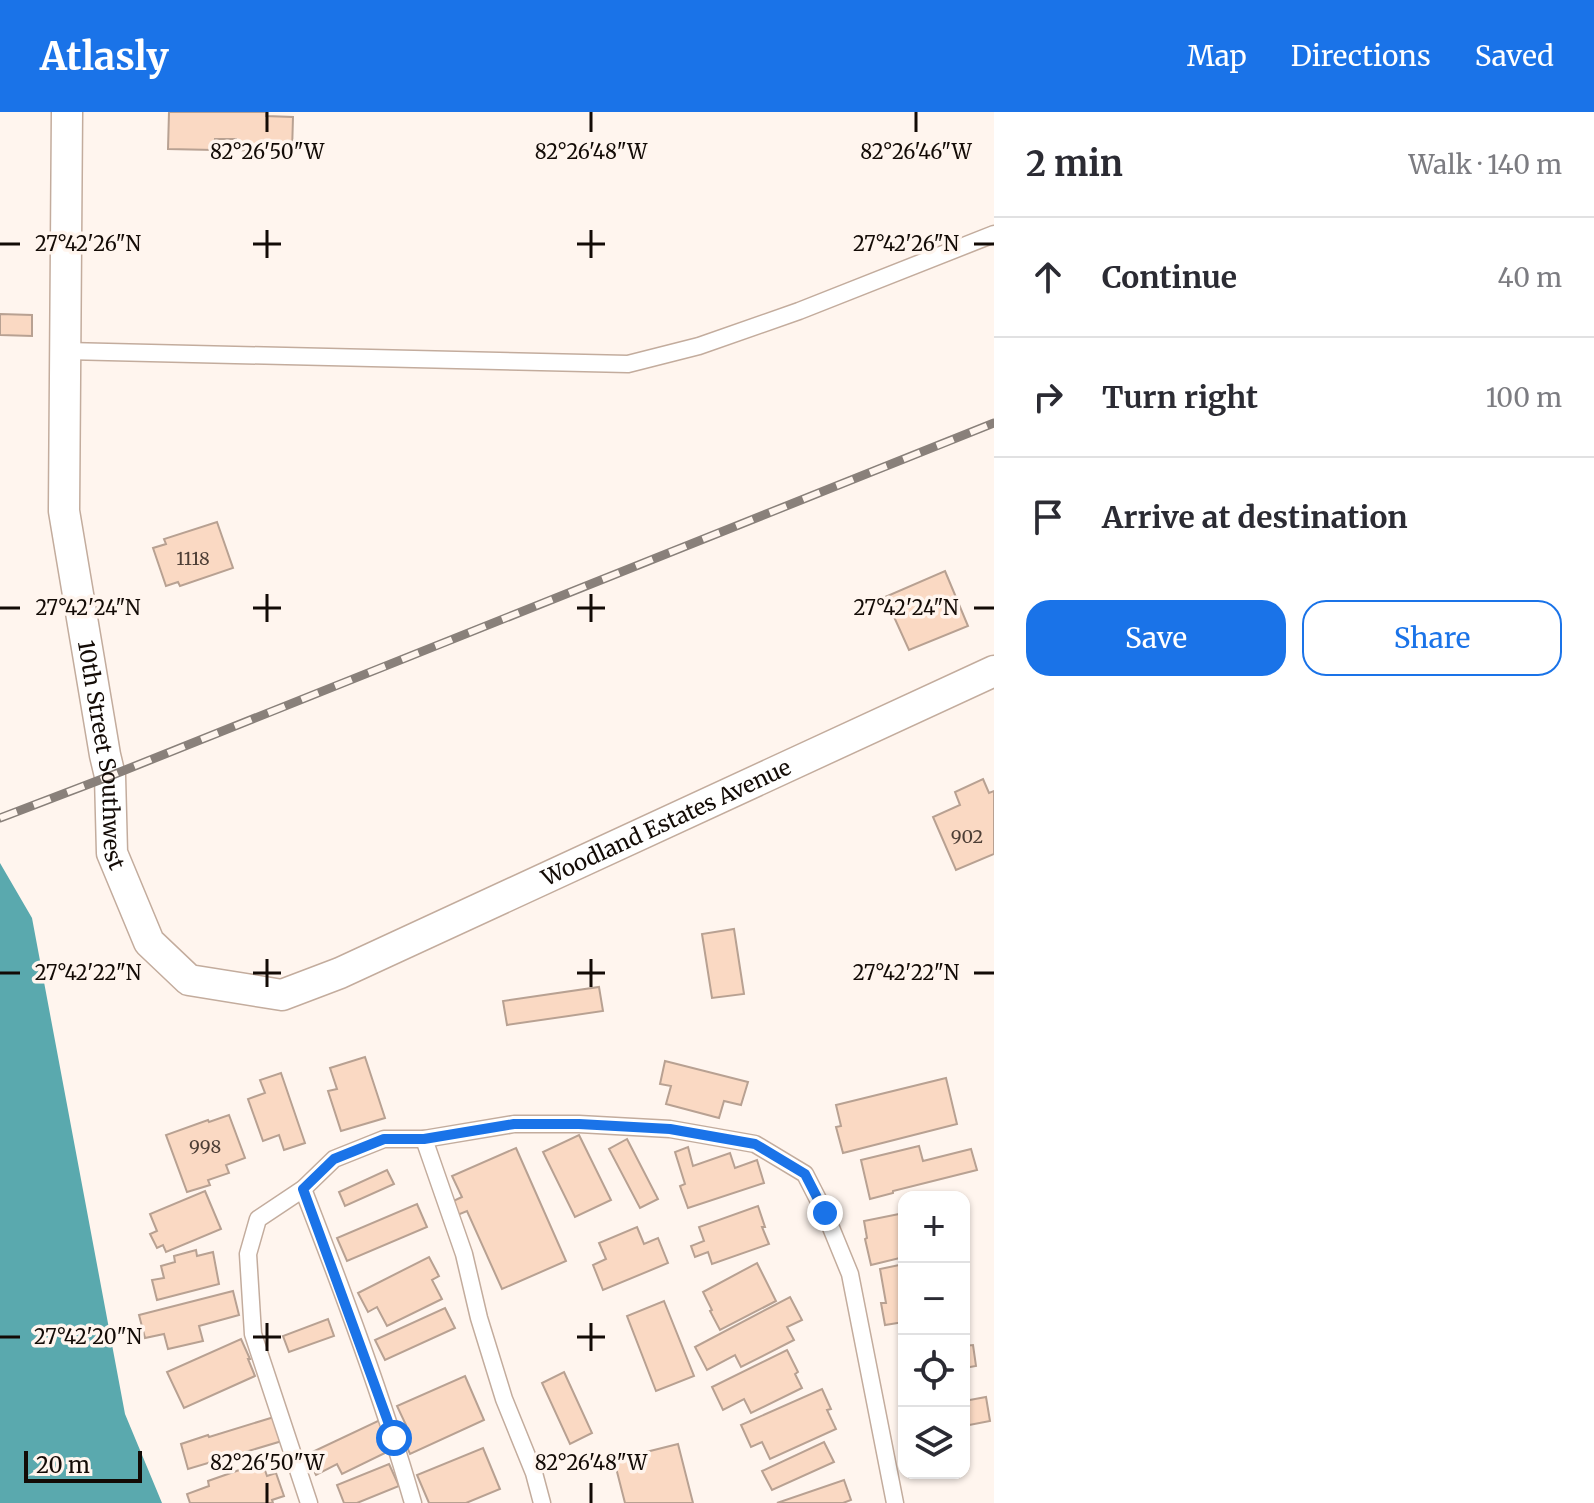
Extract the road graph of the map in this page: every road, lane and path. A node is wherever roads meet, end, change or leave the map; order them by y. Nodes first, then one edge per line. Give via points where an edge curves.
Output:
1 (67, 112) edge
2 (994, 234) edge
3 (66, 351) junction
4 (994, 671) edge
5 (340, 973) joint
6 (424, 1139) junction
7 (303, 1189) junction
8 (309, 1503) edge
9 (413, 1503) edge
10 (542, 1503) edge
11 (895, 1503) edge

1 - 3 street, 10th Street Southwest
2 - 3 lane via 799,311 628,364
3 - 5 street, 10th Street Southwest via 64,511 110,776 112,853 149,942 189,980 282,995
4 - 5 street, Woodland Estates Avenue
6 - 7 lane via 384,1139 334,1159
6 - 10 lane via 464,1254 504,1399
6 - 11 lane via 514,1124 670,1129 755,1144 805,1174 850,1274
7 - 8 lane via 258,1219 248,1254 253,1334
7 - 9 lane

